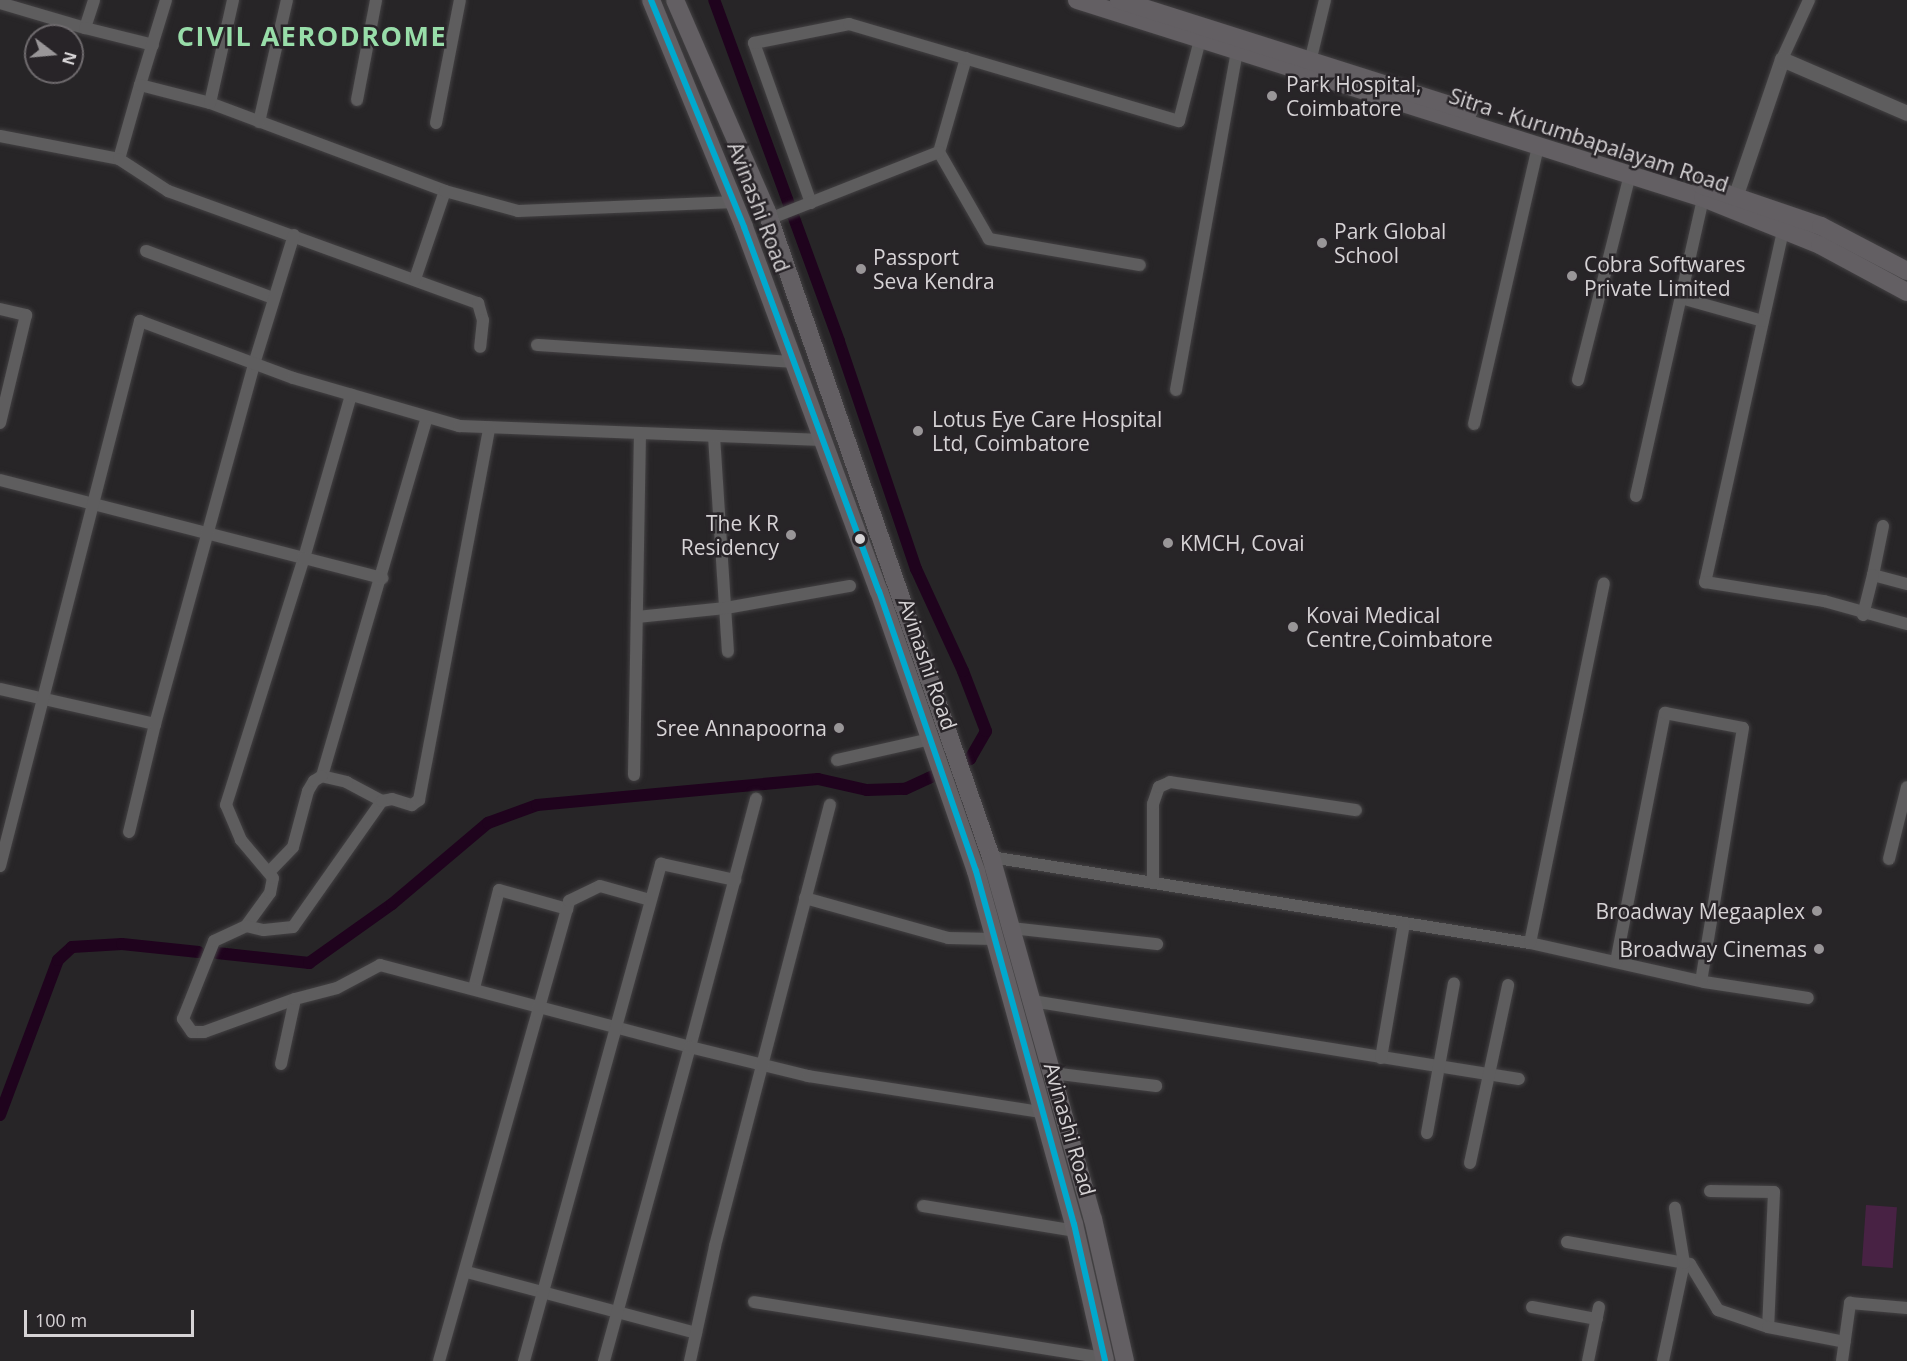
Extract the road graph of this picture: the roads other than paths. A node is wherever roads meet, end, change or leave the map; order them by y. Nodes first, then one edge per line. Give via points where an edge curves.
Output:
1 (94, 0) edge
2 (166, 0) edge
3 (233, 0) edge
4 (287, 0) edge
5 (376, 0) edge
6 (460, 0) edge
7 (651, 0) edge
8 (675, 0) edge
9 (1077, 0) edge
10 (1119, 0) edge
11 (1325, 0) edge
12 (1809, 0) edge
13 (0, 3) edge
14 (16, 4) edge
15 (85, 28) junction
16 (1200, 40) junction
17 (153, 45) junction
18 (1237, 51) junction
19 (966, 58) junction
20 (1782, 60) junction
21 (1309, 67) junction
22 (140, 85) junction
23 (357, 100) dead end
24 (210, 103) junction
25 (1907, 113) edge
26 (259, 122) junction
27 (436, 123) dead end
28 (0, 136) edge
29 (1538, 146) junction
30 (939, 152) junction
31 (119, 159) junction
32 (1630, 175) junction
33 (445, 190) junction
34 (1704, 198) junction
35 (735, 202) junction
36 (810, 203) junction
37 (1733, 203) junction
38 (769, 217) junction
39 (742, 221) junction
40 (1783, 231) junction
41 (294, 236) junction
42 (146, 251) dead end
43 (1140, 265) dead end
44 (1907, 271) edge
45 (415, 279) junction
46 (1907, 292) edge
47 (273, 298) junction
48 (1681, 298) junction
49 (0, 309) edge
50 (1763, 321) junction
51 (537, 345) dead end
52 (480, 347) dead end
53 (792, 362) junction
54 (254, 363) junction
55 (1578, 380) dead end
56 (1176, 390) dead end
57 (351, 395) junction
58 (427, 417) junction
59 (0, 423) edge
60 (1474, 424) dead end
61 (489, 428) junction
62 (640, 433) junction
63 (714, 436) junction
64 (823, 440) junction
65 (0, 480) edge
66 (1636, 496) dead end
67 (94, 503) junction
68 (1883, 526) dead end
69 (207, 531) junction
70 (304, 558) junction
71 (1873, 575) junction
72 (382, 578) junction
73 (1604, 584) dead end
74 (1907, 584) edge
75 (850, 586) dead end
76 (726, 608) junction
77 (1863, 615) junction
78 (637, 616) junction
79 (1907, 624) edge
80 (728, 652) dead end
81 (0, 689) edge
82 (43, 699) junction
83 (155, 724) junction
84 (939, 749) junction
85 (837, 760) dead end
86 (634, 775) dead end
87 (322, 776) junction
88 (1907, 787) edge
89 (957, 794) junction
90 (756, 799) dead end
91 (382, 801) junction
92 (830, 805) dead end
93 (1356, 810) dead end
94 (129, 831) dead end
95 (991, 857) junction
96 (1889, 860) dead end
97 (0, 866) edge
98 (270, 871) junction
99 (735, 880) junction
100 (1153, 883) junction
101 (805, 897) junction
102 (650, 900) junction
103 (567, 909) junction
104 (1404, 924) junction
105 (246, 926) junction
106 (1011, 928) junction
107 (994, 939) junction
108 (1530, 943) junction
109 (1157, 944) dead end
110 (1616, 962) junction
111 (1701, 981) junction
112 (1454, 983) dead end
113 (1508, 985) dead end
114 (474, 988) junction
115 (1808, 998) dead end
116 (294, 999) junction
117 (1032, 1001) junction
118 (539, 1005) junction
119 (615, 1025) junction
120 (690, 1047) junction
121 (1381, 1058) junction
122 (281, 1064) dead end
123 (763, 1065) junction
124 (1439, 1065) junction
125 (1052, 1073) junction
126 (1488, 1075) junction
127 (1519, 1079) dead end
128 (1156, 1086) dead end
129 (1041, 1112) junction
130 (1427, 1133) dead end
131 (1470, 1163) dead end
132 (1710, 1191) dead end
133 (923, 1206) dead end
134 (1675, 1208) dead end
135 (1076, 1231) junction
136 (1567, 1242) dead end
137 (1684, 1263) junction
138 (467, 1272) junction
139 (543, 1293) junction
140 (754, 1302) dead end
141 (1532, 1307) dead end
142 (1907, 1308) edge
143 (617, 1314) junction
144 (1768, 1327) junction
145 (696, 1334) junction
146 (1845, 1342) junction
147 (1105, 1359) edge
148 (439, 1361) edge
149 (524, 1361) edge
150 (604, 1361) edge
151 (690, 1361) edge
152 (1125, 1361) edge
153 (1588, 1361) edge
154 (1663, 1361) edge
155 (1842, 1361) edge

1 - 15 street
2 - 17 street
3 - 24 street
4 - 26 street
5 - 23 street
6 - 27 street
7 - 35 main road, Avinashi Road
8 - 38 main road, Avinashi Road
9 - 16 main road, Sitra - Kurumbapalayam Road
10 - 21 main road, Sitra - Kurumbapalayam Road
11 - 21 street
12 - 20 street
13 - 14 street
14 - 15 street
15 - 17 street
16 - 18 main road, Sitra - Kurumbapalayam Road
16 - 19 street via 1179,121
17 - 22 street
18 - 21 main road, Sitra - Kurumbapalayam Road
18 - 56 street
19 - 30 street
19 - 36 street via 849,24 754,43
20 - 25 street
20 - 37 street
21 - 29 main road, Sitra - Kurumbapalayam Road
21 - 37 main road, Sitra - Kurumbapalayam Road
22 - 24 street
22 - 31 street
24 - 26 street
26 - 33 street
28 - 31 street
29 - 32 main road, Sitra - Kurumbapalayam Road
29 - 60 street
30 - 36 street
30 - 43 street via 989,239
31 - 41 street via 168,191
32 - 34 main road, Sitra - Kurumbapalayam Road
32 - 55 street
33 - 35 street via 518,211
33 - 45 street
34 - 37 main road, Sitra - Kurumbapalayam Road
34 - 48 street
35 - 39 main road, Avinashi Road
36 - 38 street
37 - 40 main road, Sitra - Kurumbapalayam Road
37 - 44 main road via 1821,226
38 - 39 main road
38 - 84 main road, Avinashi Road via 939,705
39 - 53 main road, Avinashi Road
40 - 46 main road, Sitra - Kurumbapalayam Road via 1820,245
40 - 50 street
41 - 45 street
41 - 47 street
42 - 47 street
45 - 52 street via 478,303 483,320
47 - 54 street
48 - 50 street
48 - 66 street
49 - 59 street via 26,315
50 - 77 street via 1705,582 1824,601
51 - 53 street
53 - 64 main road, Avinashi Road
54 - 57 street
54 - 67 street via 140,321
54 - 69 street
57 - 58 street
57 - 70 street
58 - 61 street via 459,426
58 - 72 street
61 - 62 street
61 - 91 street via 419,800 412,805 392,799
62 - 63 street
62 - 78 street
63 - 64 street
63 - 76 street
64 - 84 main road, Avinashi Road
65 - 67 street
67 - 69 street
67 - 82 street
68 - 71 street
69 - 70 street
69 - 83 street
70 - 72 street
70 - 98 street via 226,805 241,840
71 - 74 street
71 - 77 street
72 - 87 street
73 - 108 street
75 - 76 street
76 - 78 street
76 - 80 street
77 - 79 street
78 - 86 street
81 - 82 street
82 - 83 street
82 - 97 street
83 - 94 street
84 - 85 street
84 - 89 main road, Avinashi Road
87 - 91 street via 347,782
87 - 98 street via 308,792 293,847
88 - 96 street
89 - 95 main road, Avinashi Road
89 - 107 main road, Avinashi Road
90 - 99 street
91 - 105 street via 293,927 264,930
92 - 101 street
93 - 100 street via 1170,782 1159,787 1153,804
95 - 100 street
95 - 106 main road, Avinashi Road
98 - 105 street via 270,893
99 - 102 street via 661,864
99 - 120 street
100 - 104 street
101 - 107 street via 948,938
101 - 123 street
102 - 103 street via 600,886 569,901
102 - 119 street
103 - 114 street via 499,890
103 - 118 street
104 - 108 street
104 - 121 street
105 - 116 street via 209,946 201,978 183,1019 186,1027 192,1032 204,1032
106 - 109 street
106 - 117 main road, Avinashi Road
107 - 129 main road, Avinashi Road
108 - 110 street
110 - 111 street
110 - 111 street via 1665,713 1743,728
111 - 115 street
112 - 124 street
113 - 126 street
114 - 116 street via 380,965 337,988
114 - 118 street
116 - 122 street
117 - 121 street
117 - 125 main road, Avinashi Road
118 - 119 street
118 - 138 street
119 - 120 street
119 - 139 street
120 - 123 street
120 - 143 street
121 - 124 street
123 - 129 street via 808,1076
123 - 145 street
124 - 126 street
124 - 130 street
125 - 128 street
125 - 152 main road, Avinashi Road via 1093,1219
126 - 127 street
126 - 131 street
129 - 135 main road, Avinashi Road
132 - 144 street via 1774,1192
133 - 135 street
134 - 137 street
135 - 147 main road, Avinashi Road
136 - 137 street
137 - 144 street via 1694,1268 1718,1310
137 - 154 street
138 - 139 street
138 - 148 street
139 - 143 street
139 - 149 street
140 - 147 street
141 - 153 street via 1598,1313
142 - 146 street via 1850,1303
143 - 145 street
143 - 150 street
144 - 146 street
145 - 151 street
146 - 155 street

